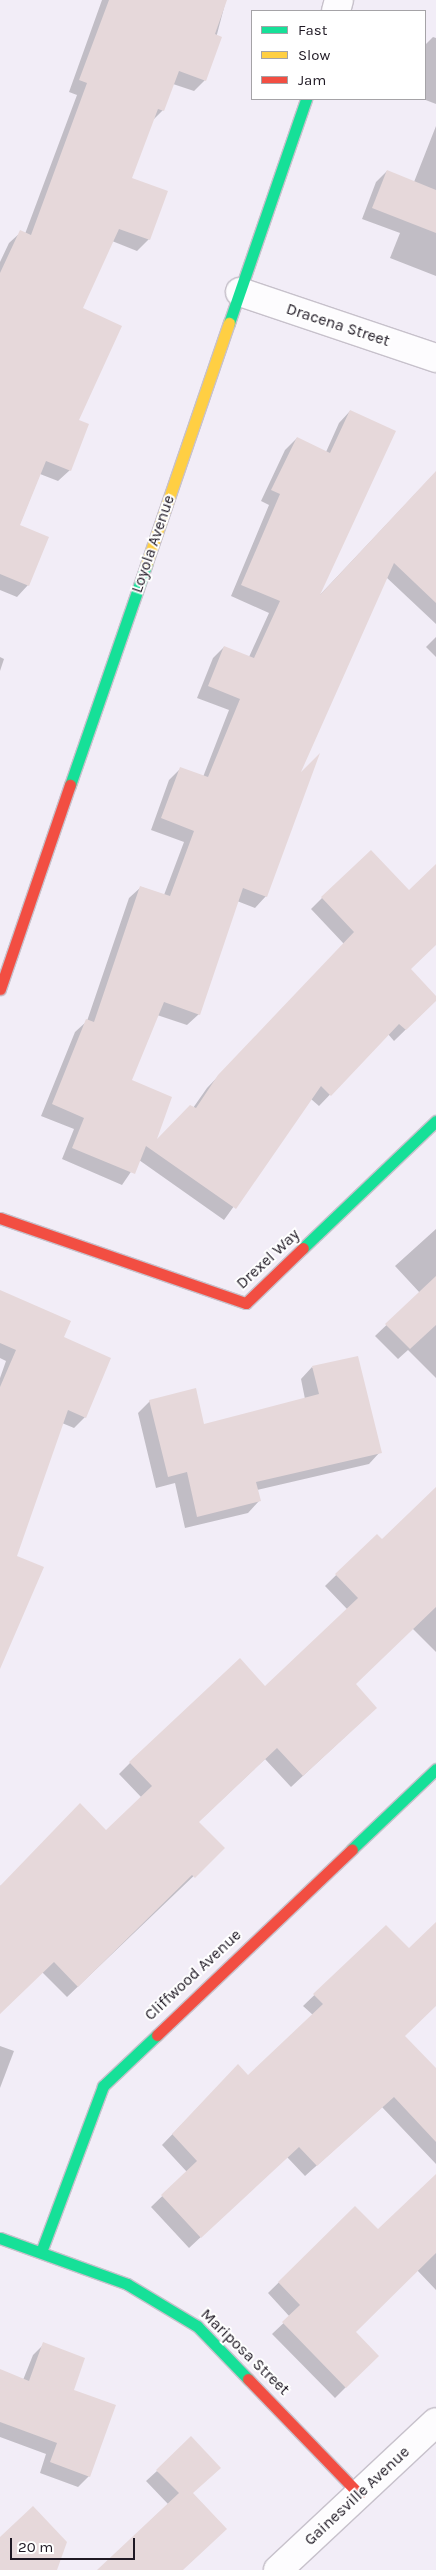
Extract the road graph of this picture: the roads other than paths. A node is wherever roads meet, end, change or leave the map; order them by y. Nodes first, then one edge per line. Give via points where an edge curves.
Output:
1 (306, 100) edge
2 (240, 292) junction
3 (436, 358) edge
4 (0, 989) edge
5 (436, 1121) edge
6 (0, 1218) edge
7 (436, 1769) edge
8 (0, 2238) edge
9 (41, 2252) junction
10 (436, 2422) edge
11 (359, 2494) junction
12 (278, 2570) edge

1 - 2 street, Loyola Avenue
2 - 3 street, Dracena Street
2 - 4 street, Loyola Avenue
5 - 6 street, Drexel Way via 246,1303
7 - 9 street, Cliffwood Avenue via 103,2086 86,2119
8 - 9 street, Mariposa Street
9 - 11 street, Mariposa Street via 127,2284 197,2326
10 - 11 street, Gainesville Avenue
11 - 12 street, Gainesville Avenue

